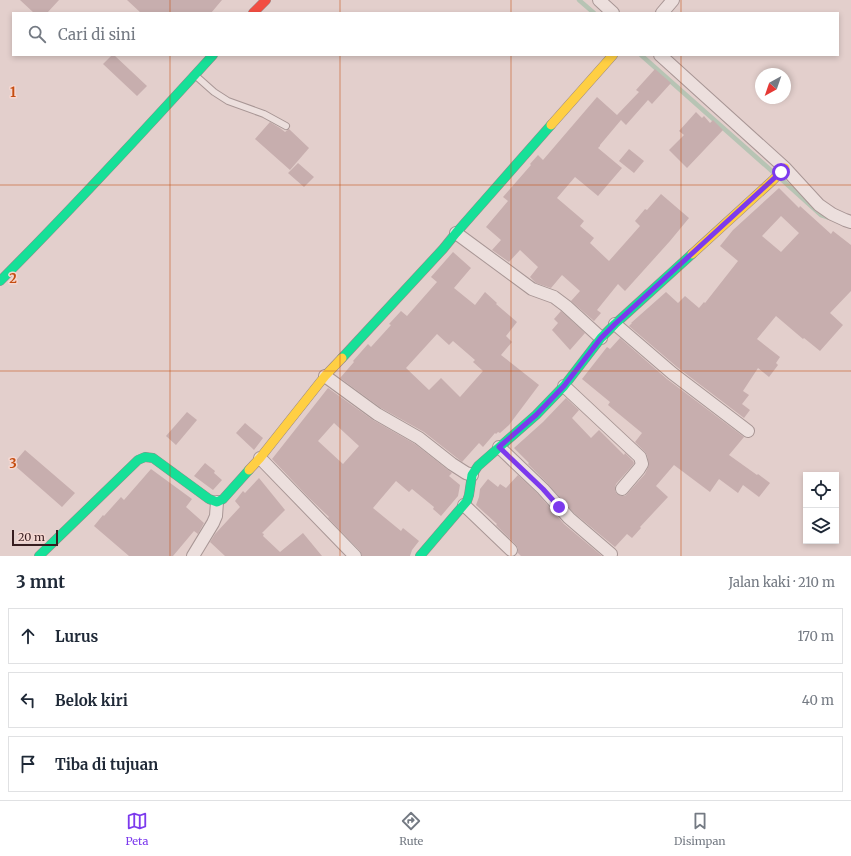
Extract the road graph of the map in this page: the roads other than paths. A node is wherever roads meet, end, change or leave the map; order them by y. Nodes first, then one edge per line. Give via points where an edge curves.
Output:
1 (266, 0) edge
2 (599, 0) edge
3 (673, 0) edge
4 (254, 12) edge
5 (612, 12) edge
6 (663, 12) edge
7 (212, 56) edge
8 (612, 56) edge
9 (661, 56) edge
10 (195, 74) junction
11 (286, 126) dead end
12 (783, 170) junction
13 (851, 222) edge
14 (456, 233) junction
15 (0, 280) edge
16 (615, 324) junction
17 (601, 338) junction
18 (325, 376) junction
19 (564, 386) junction
20 (748, 431) dead end
21 (499, 447) junction
22 (260, 458) junction
23 (472, 475) junction
24 (622, 489) dead end
25 (217, 502) junction
26 (464, 505) junction
27 (512, 550) dead end
28 (611, 554) dead end
29 (39, 556) edge
30 (193, 556) edge
31 (355, 556) edge
32 (420, 556) edge

1 - 4 street
2 - 5 street
3 - 6 street
7 - 10 street
8 - 14 street
9 - 12 street
10 - 11 lane via 228,101 264,114
10 - 15 street via 140,136
12 - 13 street via 820,205 832,214
12 - 16 street
14 - 17 street via 532,289 554,297
14 - 18 street
16 - 17 street
16 - 20 street via 672,373
17 - 19 street
18 - 22 street
18 - 23 street via 377,414 416,436 452,464
19 - 21 street
19 - 24 street via 640,457 642,464
21 - 23 street
21 - 28 street via 569,518
22 - 25 street via 223,499
22 - 31 street
23 - 26 street via 469,497
25 - 29 street via 153,458 145,457 138,460
25 - 30 street via 213,523
26 - 27 street
26 - 32 street

